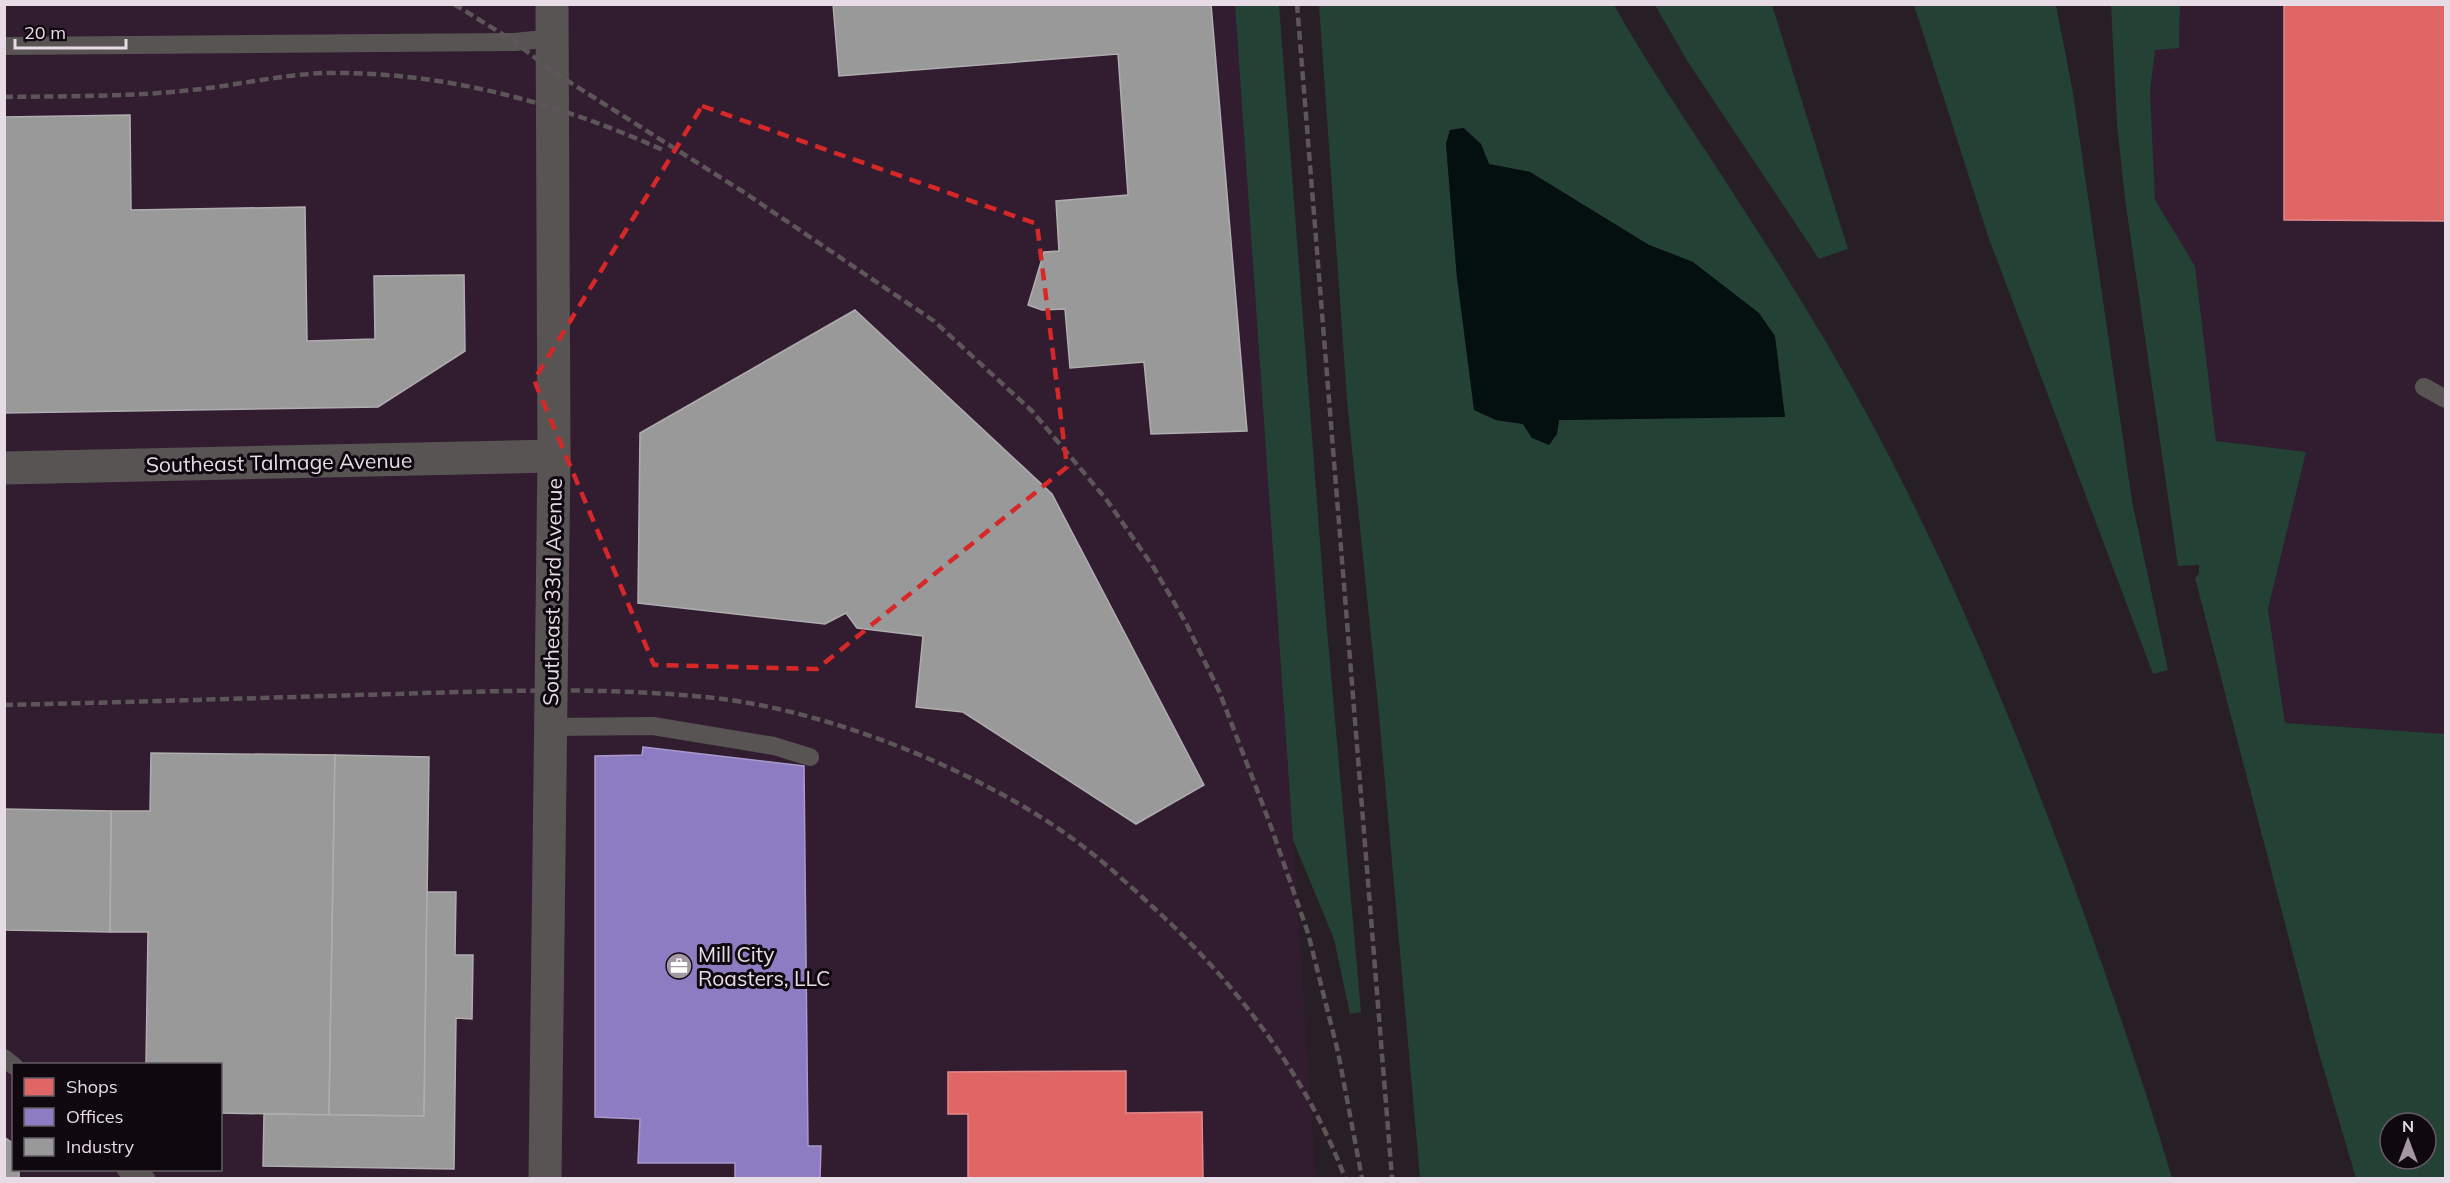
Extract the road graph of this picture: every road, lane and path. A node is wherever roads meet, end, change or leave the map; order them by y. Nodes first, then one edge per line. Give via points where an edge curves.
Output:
1 (552, 4) edge
2 (552, 38) junction
3 (4, 46) edge
4 (2424, 387) dead end
5 (2445, 399) edge
6 (554, 456) junction
7 (4, 468) edge
8 (550, 727) junction
9 (810, 757) dead end
10 (128, 1171) edge
11 (146, 1179) edge
12 (545, 1179) edge

1 - 2 street, Southeast 33rd Avenue
2 - 3 lane via 515,42
2 - 6 street, Southeast 33rd Avenue
4 - 5 lane
6 - 7 street, Southeast Talmage Avenue
6 - 8 street, Southeast 33rd Avenue
8 - 9 lane via 653,726 774,746
8 - 12 street, Southeast 33rd Avenue
10 - 11 lane

